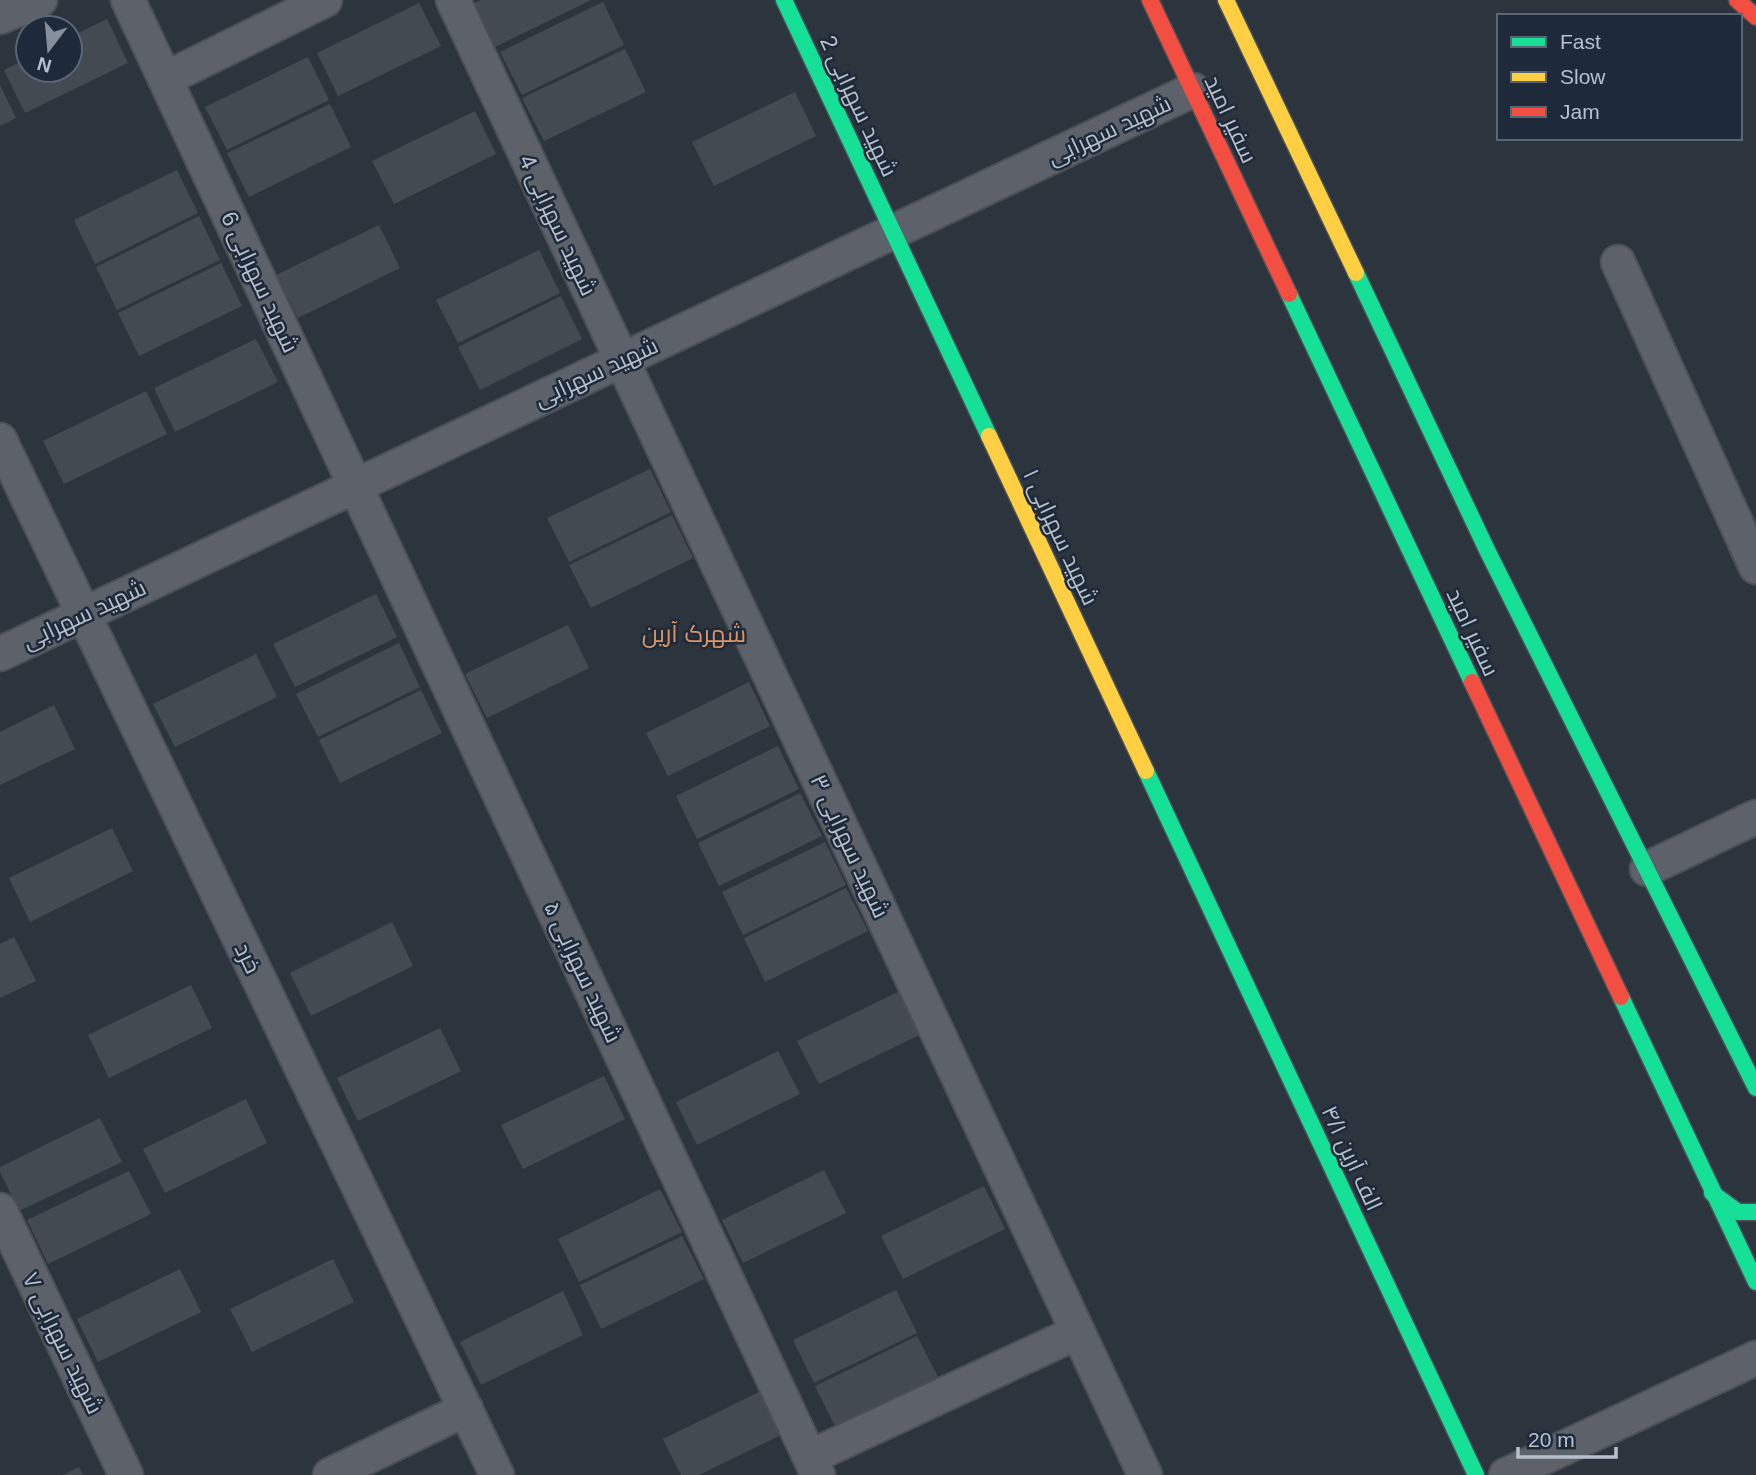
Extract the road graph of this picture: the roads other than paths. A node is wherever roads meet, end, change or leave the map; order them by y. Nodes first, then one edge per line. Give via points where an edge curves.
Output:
1 (40, 0) edge
2 (128, 0) edge
3 (325, 0) edge
4 (453, 0) edge
5 (784, 0) edge
6 (1150, 0) edge
7 (1226, 0) edge
8 (1737, 0) edge
9 (0, 17) edge
10 (1756, 17) edge
11 (165, 79) junction
12 (1193, 90) junction
13 (892, 232) junction
14 (1618, 262) dead end
15 (622, 360) junction
16 (0, 440) edge
17 (355, 486) junction
18 (1756, 567) edge
19 (83, 614) junction
20 (0, 654) edge
21 (1756, 817) edge
22 (1188, 861) joint
23 (1647, 869) junction
24 (1756, 1088) edge
25 (1712, 1193) junction
26 (0, 1210) edge
27 (1756, 1212) edge
28 (1756, 1282) edge
29 (1078, 1332) junction
30 (1756, 1358) edge
31 (466, 1409) junction
32 (814, 1466) edge
33 (126, 1475) edge
34 (330, 1475) edge
35 (498, 1475) edge
36 (1146, 1475) edge
37 (1476, 1475) edge
38 (1506, 1475) edge

1 - 9 street
2 - 11 street, شهید سهرابی 6
3 - 11 street
4 - 15 street, شهید سهرابی 4
5 - 13 street, شهید سهرابی 2
6 - 12 street, سفیر امید
7 - 23 street, سفیر امید via 1488,552
8 - 10 street
11 - 17 street, شهید سهرابی 6
12 - 13 street, شهید سهرابی
12 - 25 street, سفیر امید
13 - 15 street, شهید سهرابی
13 - 22 street, شهید سهرابی ۱
14 - 18 street
15 - 17 street, شهید سهرابی
15 - 29 street, شهید سهرابی ۳
16 - 19 street, خرد
17 - 19 street, شهید سهرابی
17 - 32 street, شهید سهرابی ۵
19 - 20 street, شهید سهرابی
19 - 31 street, خرد
21 - 23 street
22 - 37 street, ۴/۱ الف آرین
23 - 24 street, سفیر امید
25 - 27 street via 1738,1212
25 - 28 street, سفیر امید
26 - 33 street, شهید سهرابی ۷
29 - 32 street
29 - 36 street, شهید سهرابی ۳
30 - 38 street
31 - 34 street
31 - 35 street, خرد

